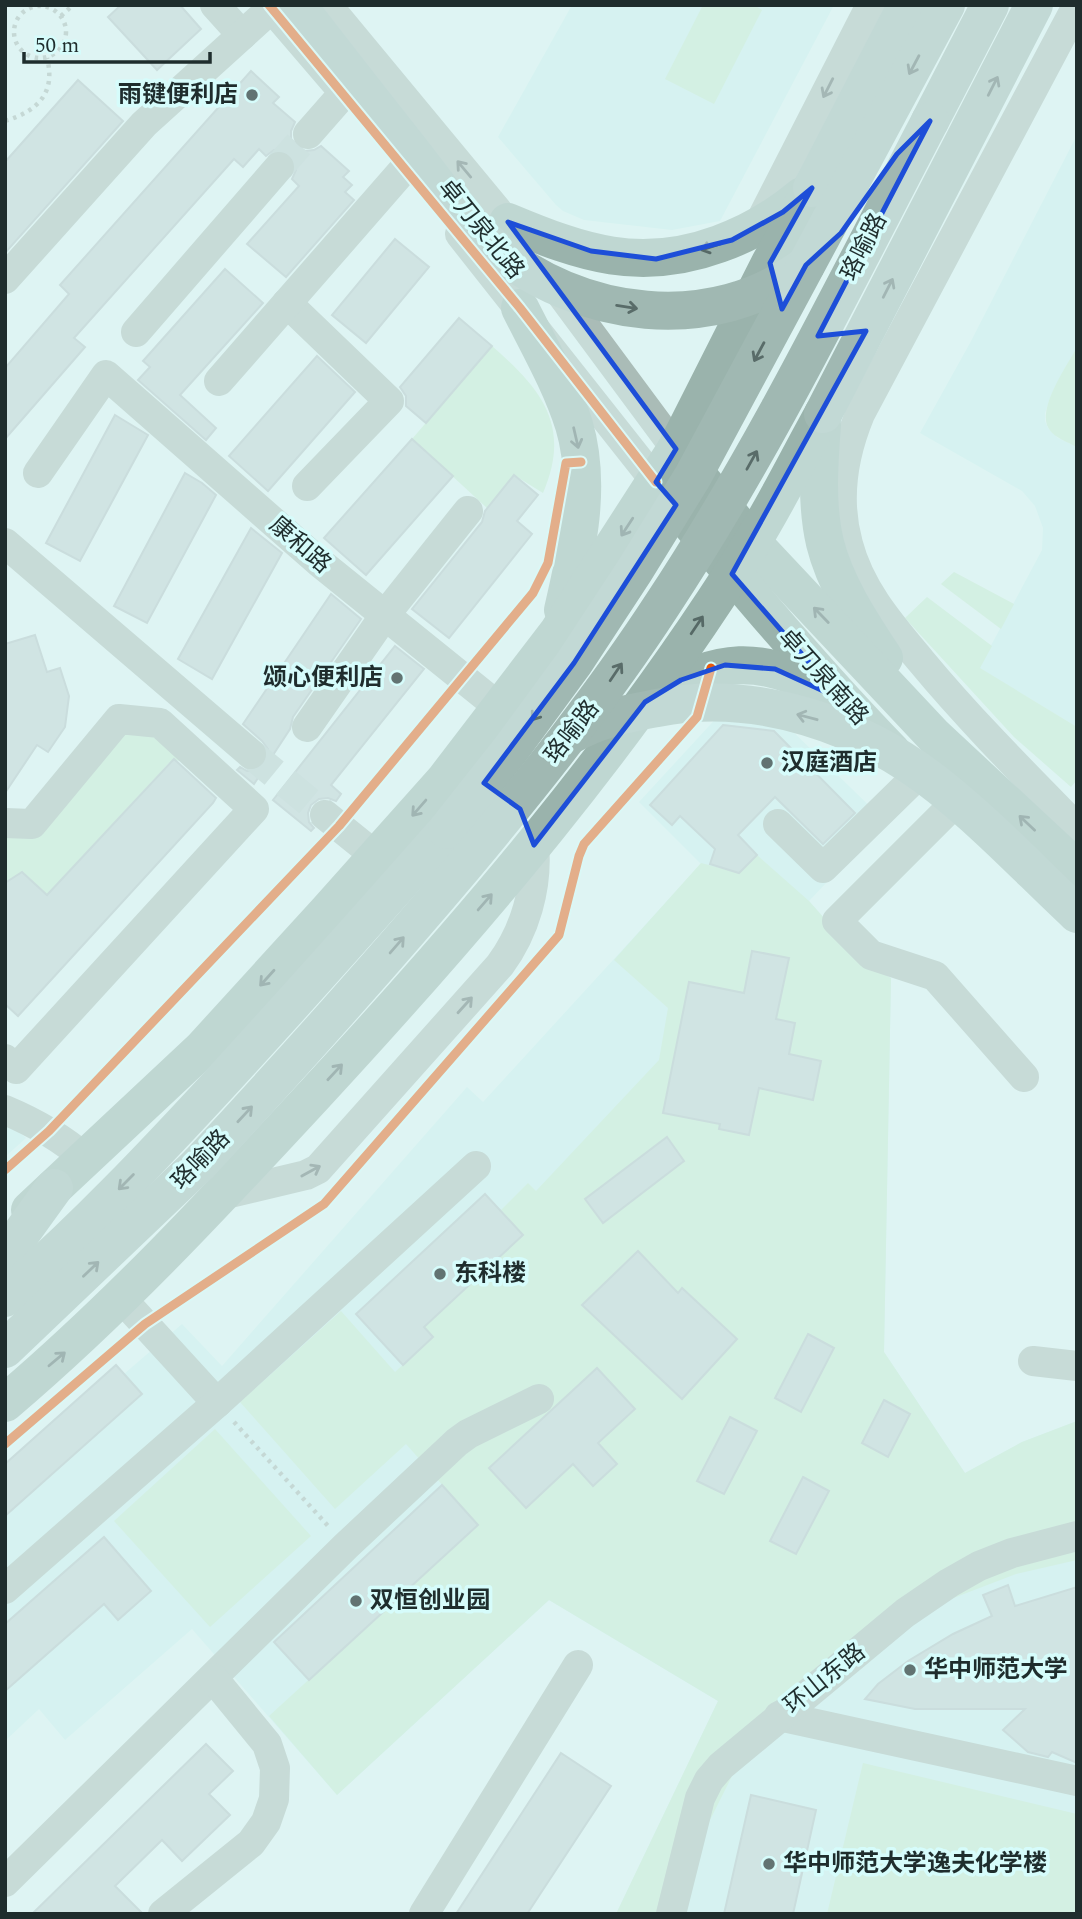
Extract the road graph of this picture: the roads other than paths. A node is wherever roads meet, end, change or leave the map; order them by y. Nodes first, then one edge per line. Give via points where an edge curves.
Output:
1 (215, 5) edge
2 (327, 5) edge
3 (871, 5) edge
4 (907, 5) edge
5 (946, 5) edge
6 (990, 5) edge
7 (1034, 5) edge
8 (279, 6) edge
9 (1077, 6) edge
10 (242, 35) junction
11 (344, 93) junction
12 (930, 121) junction
13 (308, 134) tunnel mouth
14 (279, 167) tunnel mouth
15 (405, 167) junction
16 (812, 188) joint
17 (508, 222) junction
18 (763, 246) junction
19 (5, 279) edge
20 (288, 303) junction
21 (520, 308) junction
22 (866, 331) junction
23 (136, 332) dead end
24 (219, 381) dead end
25 (823, 414) junction
26 (676, 449) junction
27 (38, 473) dead end
28 (656, 482) junction
29 (307, 486) dead end
30 (713, 492) joint
31 (468, 511) dead end
32 (696, 529) joint
33 (752, 542) junction
34 (5, 543) edge
35 (732, 574) junction
36 (385, 615) junction
37 (558, 632) junction
38 (841, 699) junction
39 (645, 702) junction
40 (500, 708) junction
41 (307, 727) dead end
42 (934, 736) junction
43 (251, 754) tunnel mouth
44 (916, 777) junction
45 (443, 781) junction
46 (948, 810) junction
47 (325, 815) tunnel mouth
48 (5, 822) edge
49 (778, 824) dead end
50 (1077, 828) edge
51 (447, 830) junction
52 (534, 845) junction
53 (377, 857) junction
54 (1076, 867) edge
55 (1077, 914) edge
56 (1077, 937) edge
57 (5, 1059) edge
58 (1024, 1077) dead end
59 (5, 1110) edge
60 (86, 1159) junction
61 (477, 1166) dead end
62 (54, 1188) junction
63 (222, 1195) junction
64 (5, 1232) edge
65 (5, 1256) edge
66 (5, 1297) edge
67 (121, 1298) junction
68 (5, 1349) edge
69 (1033, 1361) dead end
70 (1077, 1366) edge
71 (539, 1399) dead end
72 (5, 1403) edge
73 (217, 1403) junction
74 (1077, 1536) edge
75 (5, 1589) edge
76 (578, 1665) dead end
77 (213, 1678) junction
78 (779, 1716) junction
79 (1077, 1781) edge
80 (5, 1882) edge
81 (163, 1914) edge
82 (424, 1914) edge
83 (671, 1914) edge

1 - 10 street
17 -> 2 street, 卓刀泉北路
3 -> 18 street
4 - 16 highway
5 -> 51 highway, 珞喻路, bridge via 693,476 574,663
6 - 12 highway, 珞喻路
22 -> 7 highway
8 - 10 street
8 - 11 street, 卓刀泉北路
8 -> 12 highway, bridge via 491,244 571,292 632,309 694,310 738,300 789,278 841,233 897,154
9 - 50 street via 860,414 845,458 842,494 848,544 877,606 957,704
10 - 19 street via 144,124
11 - 13 street
11 - 15 street, 卓刀泉北路
68 -> 12 highway, 珞喻路, bridge via 199,1164 305,1050 531,785 603,692 744,476
14 - 23 street
15 - 20 street
15 - 21 street, 卓刀泉北路
16 - 18 main road via 783,212
18 -> 17 main road via 732,240 682,256 634,259 546,238
17 - 26 street, 卓刀泉北路
18 - 22 main road via 779,296 792,317 823,334
18 - 26 main road
20 - 24 street
20 - 29 street via 389,401
21 - 28 street, 卓刀泉北路
21 -> 37 main road via 565,401 583,474 582,504
22 - 25 highway
25 - 33 main road
25 - 42 main road via 819,509 832,565 867,632
26 - 28 main road
26 - 30 main road, 卓刀泉北路
27 - 36 street, 康和路 via 106,375
28 - 32 main road, 卓刀泉北路
28 -> 37 main road
30 - 33 main road, 卓刀泉南路
31 - 36 street
32 - 35 main road, 卓刀泉南路
33 - 35 main road
42 -> 33 main road, 卓刀泉南路
34 - 43 street
35 - 38 main road, 卓刀泉南路
39 -> 35 main road
36 - 40 street, 康和路
36 - 41 street
37 - 40 main road
38 - 39 main road via 795,675 735,665 694,674
38 - 44 main road, 卓刀泉南路
39 - 52 main road
40 - 45 main road
54 -> 42 main road, 卓刀泉南路
44 - 46 main road, 卓刀泉南路
44 - 49 street via 823,868
45 - 52 main road via 462,778 506,794 520,809
45 -> 53 main road
46 - 56 main road, 卓刀泉南路
46 - 58 street via 837,921 871,955 935,976
47 - 53 street
48 - 57 street via 32,824 119,719 160,723 254,809 16,1069
55 -> 51 highway, bridge via 975,817 896,756 815,719 742,704 673,705 584,727
51 -> 66 highway, 珞喻路 via 174,1133
63 -> 52 main road via 398,1004
63 -> 52 street via 318,1169 500,965 513,944 535,882
53 -> 60 main road via 203,1048
59 - 60 street via 41,1126
60 - 62 main road
61 - 73 street
62 - 64 main road
62 - 65 highway
63 - 67 main road
72 -> 67 main road
67 - 73 street
69 - 70 street
71 - 77 street via 457,1442
73 - 75 street
74 - 78 street, 环山东路 via 1012,1553 949,1583
76 - 82 street
77 - 80 street
77 - 81 street via 267,1744 275,1768 274,1799 266,1822 251,1843
78 - 79 street
78 - 83 street, 环山东路 via 709,1780 700,1798

